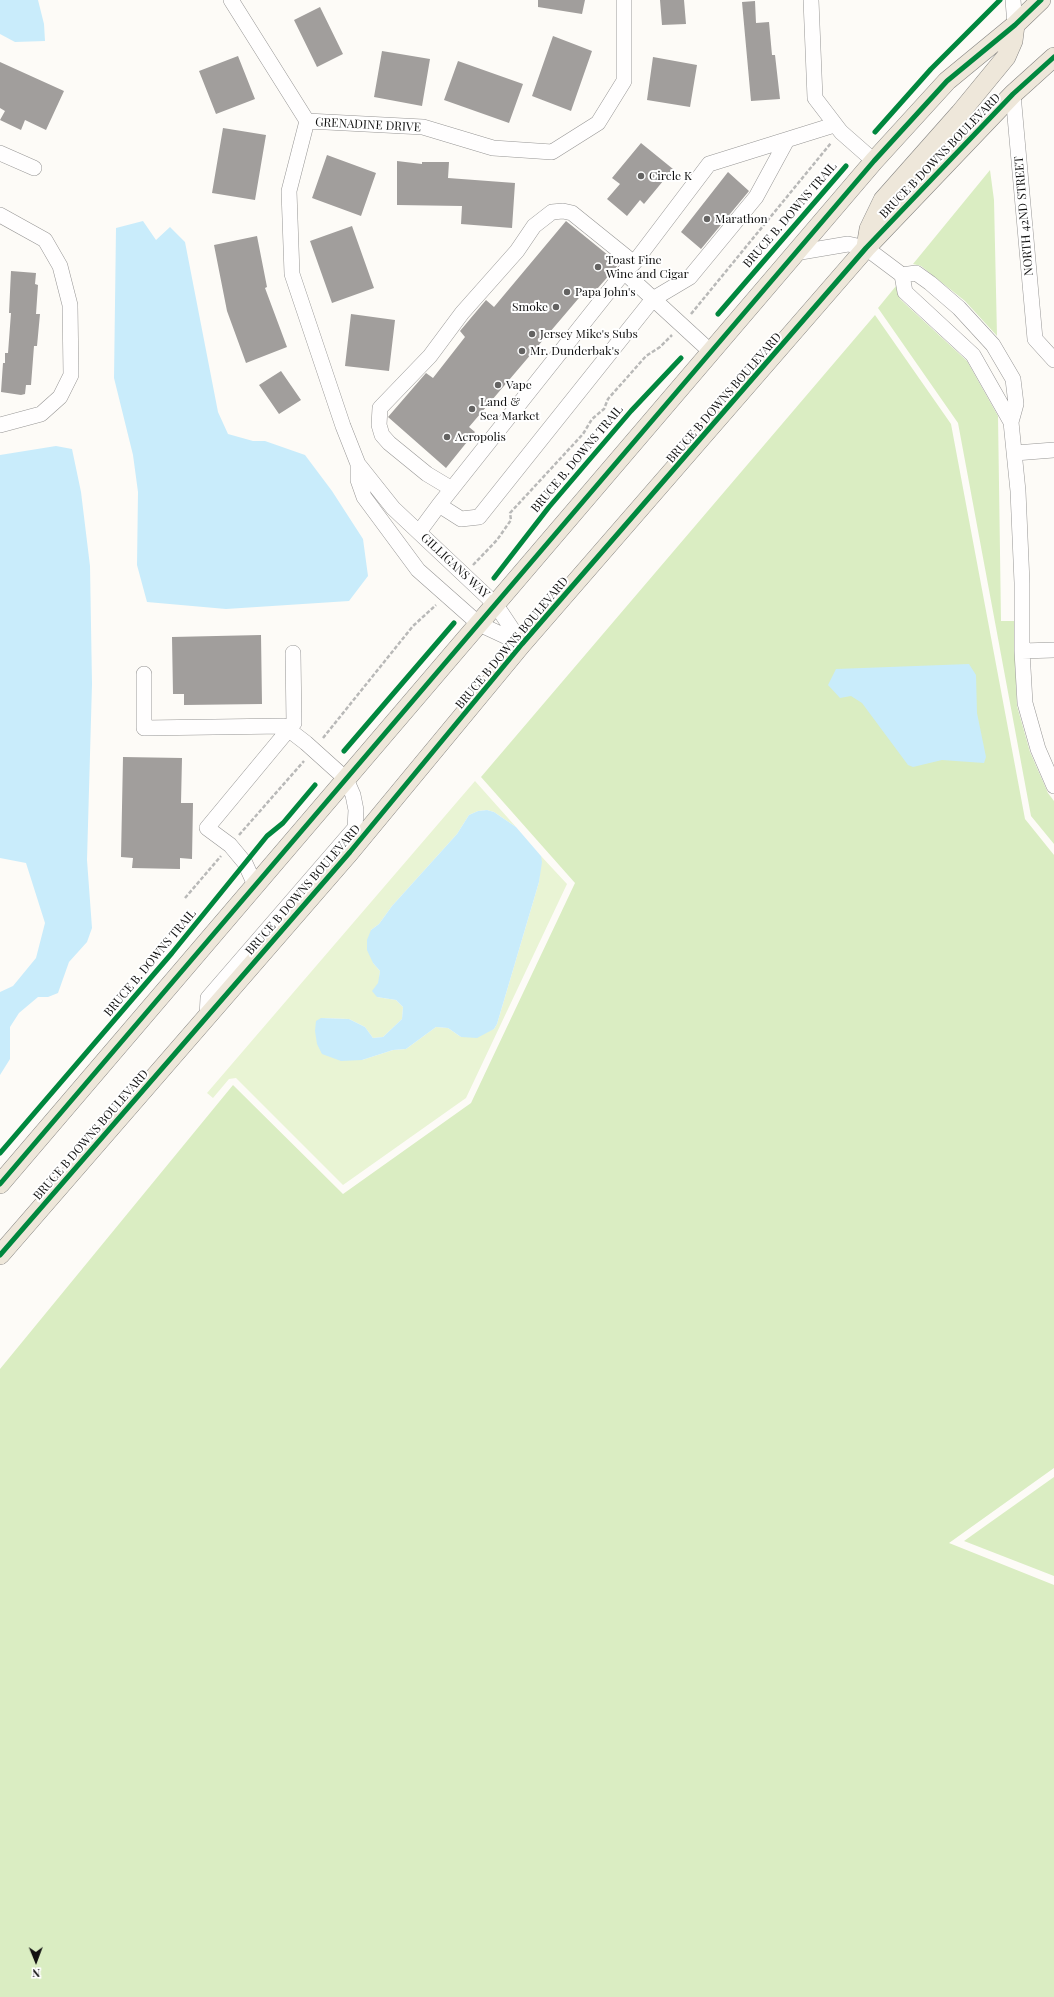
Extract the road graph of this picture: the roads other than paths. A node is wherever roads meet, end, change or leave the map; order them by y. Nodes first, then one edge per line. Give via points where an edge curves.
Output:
1 (230, 0) edge
2 (624, 0) edge
3 (811, 0) edge
4 (1014, 0) edge
5 (1041, 0) edge
6 (1015, 25) junction
7 (1054, 57) edge
8 (1013, 94) junction
9 (307, 121) junction
10 (837, 128) junction
11 (787, 140) junction
12 (0, 153) edge
13 (874, 161) junction
14 (34, 168) dead end
15 (0, 215) edge
16 (866, 248) junction
17 (796, 253) junction
18 (629, 268) junction
19 (902, 275) junction
20 (653, 299) junction
21 (711, 352) junction
22 (1054, 360) edge
23 (1011, 422) junction
24 (0, 425) edge
25 (1054, 450) edge
26 (1015, 453) junction
27 (358, 464) junction
28 (452, 489) junction
29 (439, 505) junction
30 (419, 532) junction
31 (496, 605) junction
32 (479, 624) junction
33 (522, 644) junction
34 (1054, 650) edge
35 (1022, 651) junction
36 (293, 653) dead end
37 (144, 674) dead end
38 (289, 730) junction
39 (346, 779) junction
40 (1054, 786) edge
41 (255, 885) junction
42 (207, 1017) junction
43 (0, 1184) edge
44 (0, 1255) edge

1 - 9 street, GRENADINE DRIVE
2 - 9 street, GRENADINE DRIVE via 624,81 598,123 552,152 493,148 423,127
3 - 10 street via 815,98
4 - 6 street
5 - 6 main road
6 - 13 main road via 946,81
6 - 16 main road via 1013,41 1006,57 883,200 868,229
7 - 8 main road, BRUCE B DOWNS BOULEVARD
8 - 16 main road, BRUCE B DOWNS BOULEVARD
8 - 22 street, NORTH 42ND STREET via 1035,338
9 - 27 street, GILLIGANS WAY via 289,191 292,274
10 - 11 street
10 - 13 street
11 - 18 street via 710,164
11 - 20 street via 756,196 690,277
12 - 14 street
13 - 17 main road
15 - 24 street via 46,240 60,266 70,304 71,375 60,397 41,414
16 - 17 street via 848,244
16 - 19 street
16 - 33 main road, BRUCE B DOWNS BOULEVARD
17 - 21 main road
18 - 20 street
18 - 28 street
18 - 28 street via 572,213 552,212 534,226 430,356 380,408 379,425 382,435 427,474
19 - 23 street via 905,292 973,355
19 - 23 street via 916,273 930,283 959,308 993,345 1013,379 1016,404
20 - 21 street
20 - 29 street via 479,517 461,519
21 - 31 main road
23 - 26 street
25 - 26 street
26 - 35 street via 1022,583
27 - 30 street, GILLIGANS WAY via 393,508
27 - 32 street, GILLIGANS WAY via 358,480 364,497 418,570
28 - 29 street
29 - 30 street
30 - 31 street, GILLIGANS WAY
31 - 32 main road
31 - 33 street, GILLIGANS WAY
32 - 33 street, GILLIGANS WAY
32 - 39 main road
33 - 42 main road, BRUCE B DOWNS BOULEVARD via 350,852
34 - 35 street
35 - 40 street via 1025,703 1038,749
36 - 38 street via 294,723
37 - 38 street via 144,728 284,726
38 - 39 street
38 - 41 street via 207,828 230,845 245,863
39 - 41 main road
39 - 42 street via 356,810 355,828 208,998
41 - 43 main road
42 - 44 main road, BRUCE B DOWNS BOULEVARD

